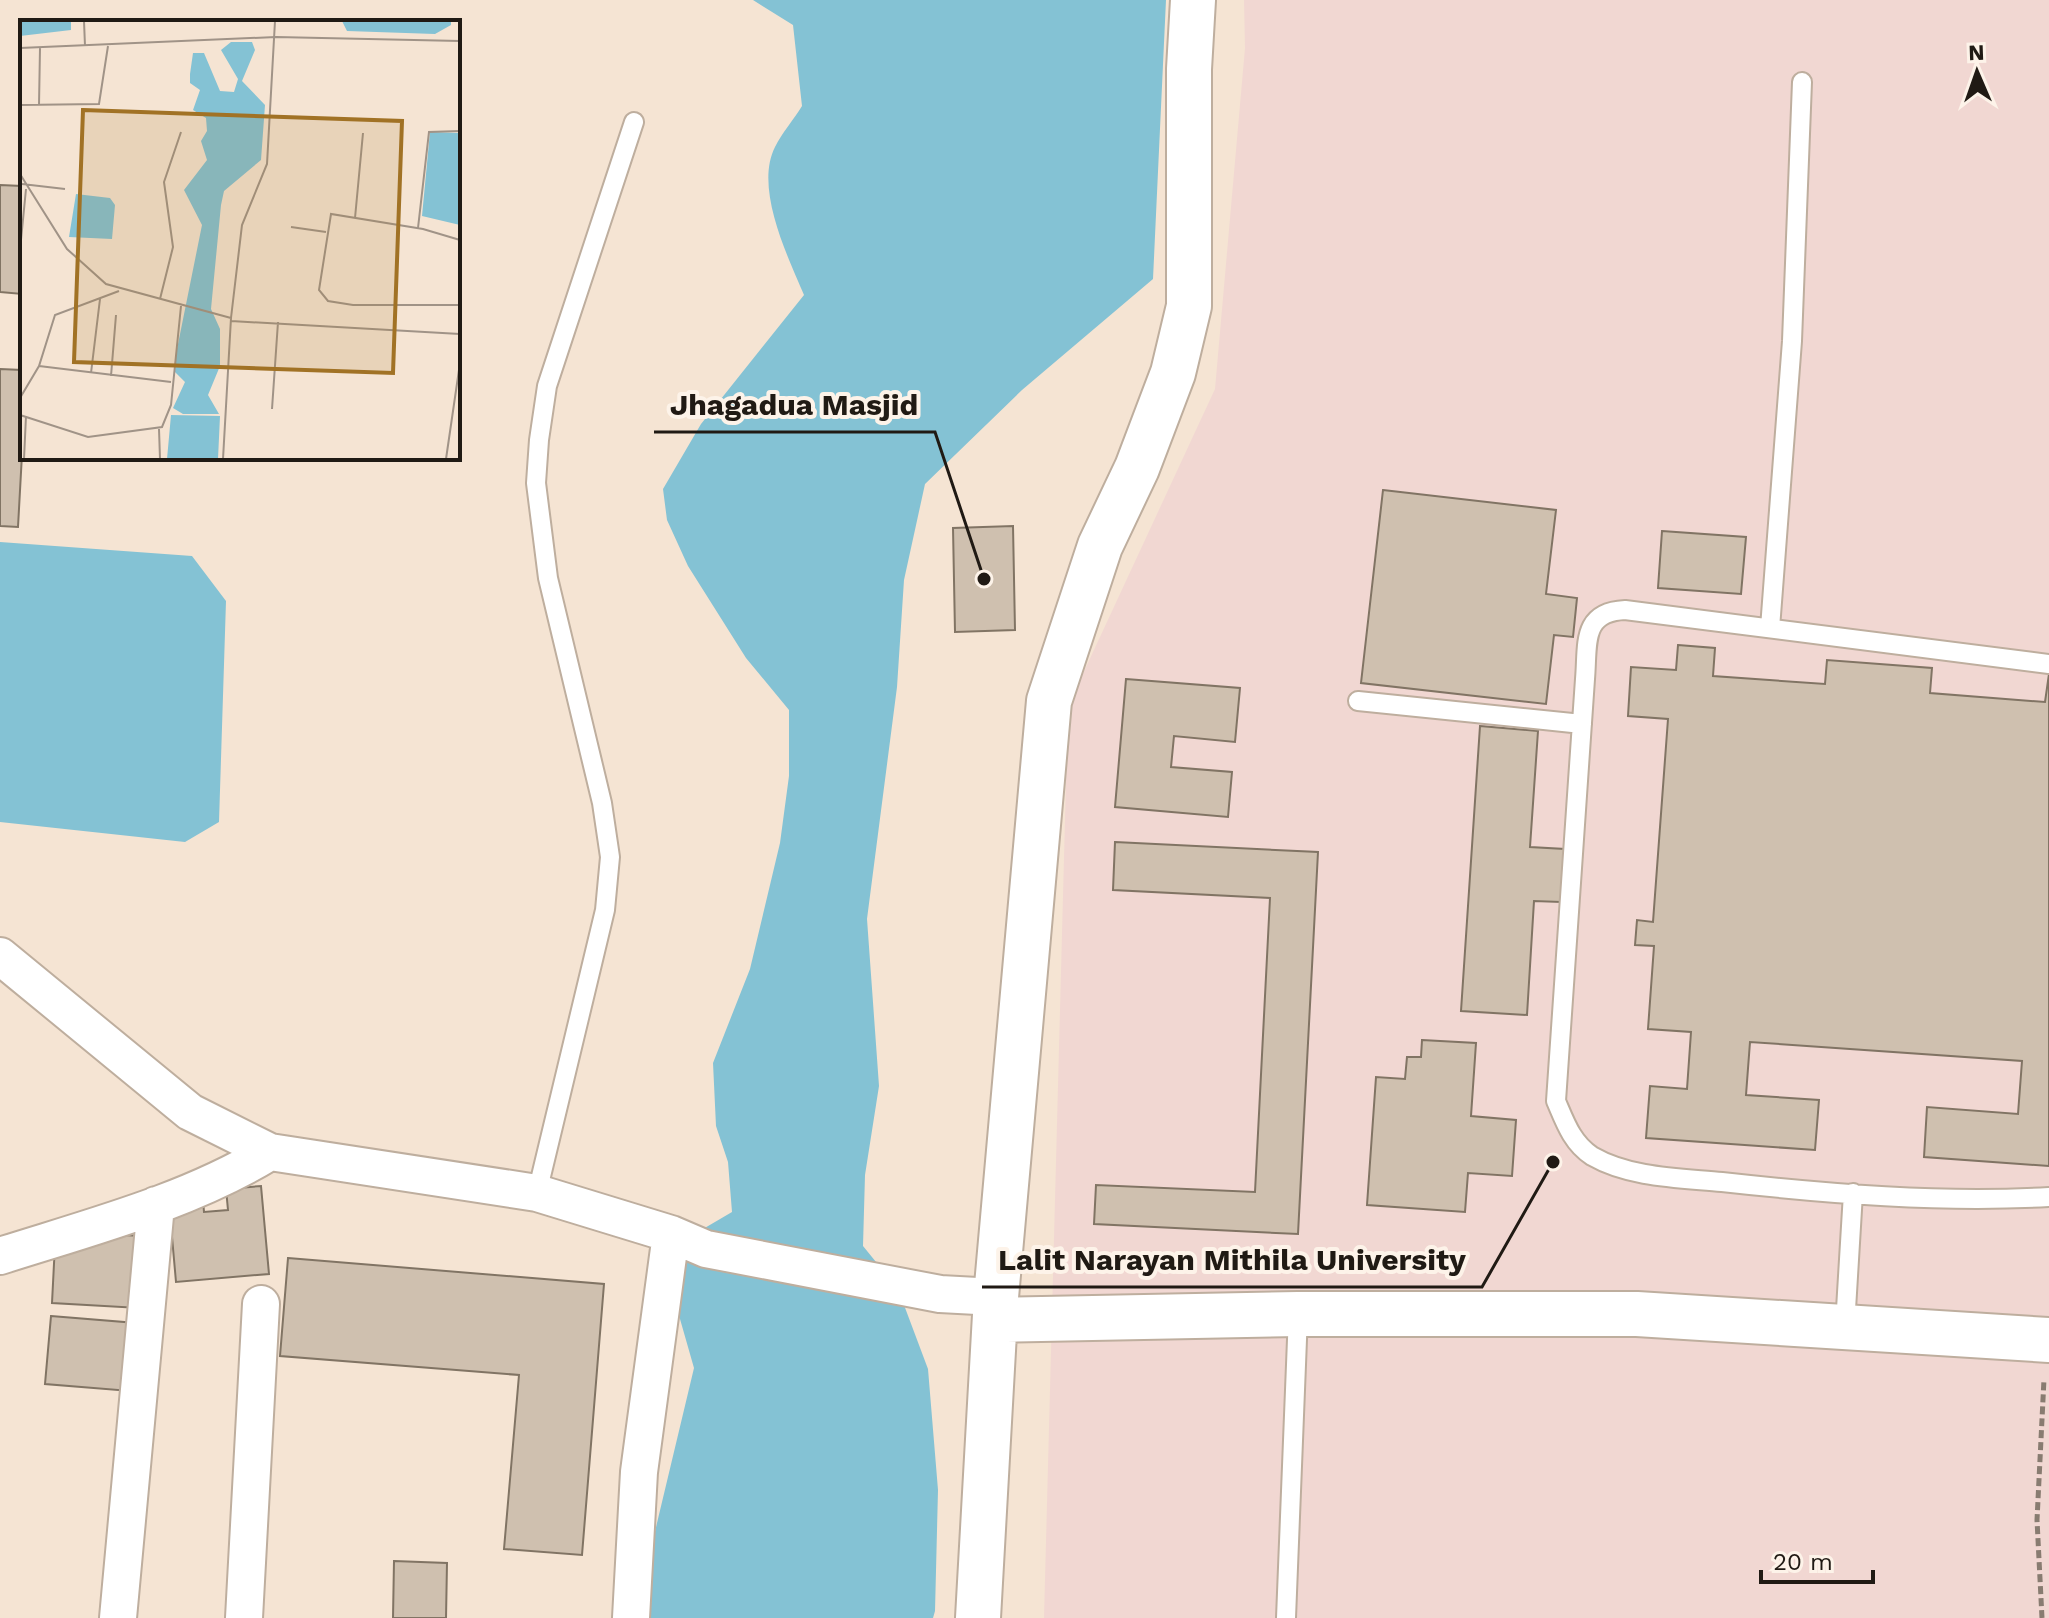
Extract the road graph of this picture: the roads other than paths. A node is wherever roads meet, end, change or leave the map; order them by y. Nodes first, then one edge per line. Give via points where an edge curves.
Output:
1 (1193, 0) edge
2 (1802, 82) dead end
3 (634, 122) dead end
4 (1770, 628) junction
5 (2049, 664) edge
6 (1358, 701) dead end
7 (1582, 724) junction
8 (0, 956) edge
9 (270, 1152) junction
10 (537, 1193) junction
11 (1853, 1193) junction
12 (2049, 1197) edge
13 (156, 1205) junction
14 (671, 1234) junction
15 (0, 1256) edge
16 (261, 1304) dead end
17 (996, 1309) junction
18 (1298, 1314) junction
19 (1845, 1326) junction
20 (2047, 1340) edge
21 (118, 1618) edge
22 (244, 1618) edge
23 (631, 1618) edge
24 (978, 1618) edge
25 (1286, 1618) edge

1 - 17 street via 1189,306 1173,373 1100,546 1049,701
2 - 4 lane via 1792,341
3 - 10 lane via 547,386 539,440 536,483 548,578 610,857 605,910
4 - 5 lane
4 - 7 lane via 1625,610 1598,616 1591,626
6 - 7 lane
7 - 11 lane via 1556,1101 1570,1135 1590,1155 1649,1174
8 - 9 street via 190,1112
9 - 10 street
9 - 13 street via 230,1176
10 - 14 street
11 - 12 lane via 1980,1201
11 - 19 lane
13 - 15 street
13 - 21 street
14 - 17 street via 706,1249
14 - 23 street via 639,1472
16 - 22 street
17 - 18 street
17 - 24 street
18 - 19 street via 1637,1314
18 - 25 lane
19 - 20 street

